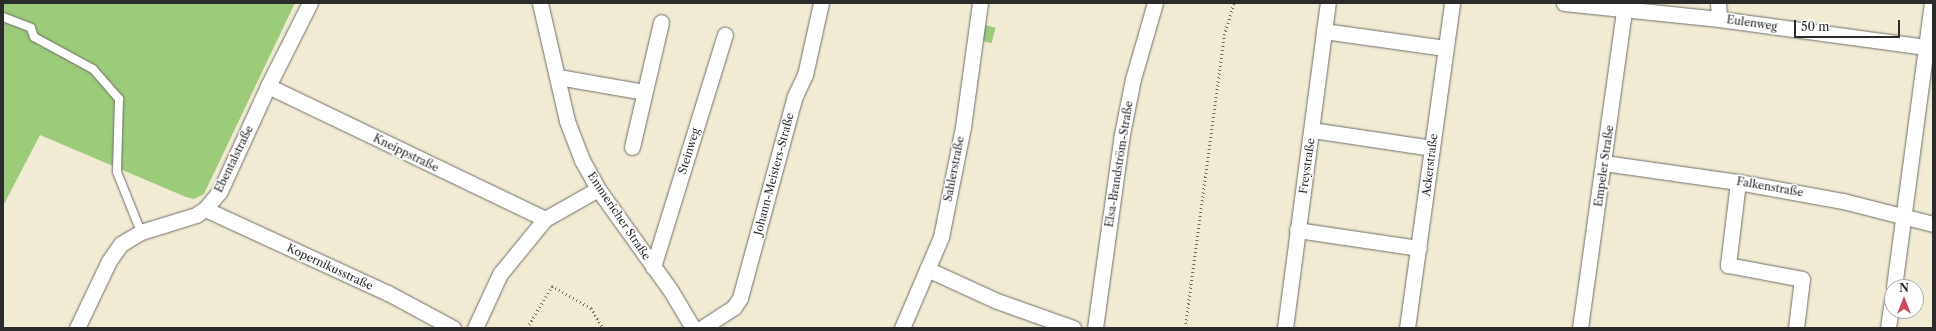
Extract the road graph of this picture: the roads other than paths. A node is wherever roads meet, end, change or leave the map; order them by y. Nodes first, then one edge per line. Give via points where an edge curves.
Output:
1 (310, 3) edge
2 (540, 3) edge
3 (821, 3) edge
4 (980, 3) edge
5 (1155, 3) edge
6 (1328, 3) edge
7 (1452, 3) edge
8 (1564, 3) edge
9 (1718, 3) edge
10 (1932, 3) edge
11 (1625, 7) edge
12 (3, 17) edge
13 (1719, 19) junction
14 (660, 22) dead end
15 (1324, 31) junction
16 (725, 35) dead end
17 (1926, 47) junction
18 (1445, 48) junction
19 (558, 77) junction
20 (268, 86) junction
21 (644, 92) junction
22 (1312, 130) junction
23 (632, 147) dead end
24 (1432, 148) junction
25 (1604, 163) junction
26 (1738, 182) junction
27 (598, 189) junction
28 (205, 209) junction
29 (1903, 216) junction
30 (545, 219) junction
31 (1933, 224) edge
32 (1298, 230) junction
33 (141, 232) junction
34 (1419, 248) junction
35 (653, 267) junction
36 (927, 269) junction
37 (1895, 279) edge
38 (77, 328) edge
39 (453, 328) edge
40 (475, 328) edge
41 (693, 328) edge
42 (702, 328) edge
43 (902, 328) edge
44 (1073, 328) edge
45 (1095, 328) edge
46 (1285, 328) edge
47 (1407, 328) edge
48 (1580, 328) edge
49 (1796, 328) edge

1 - 20 street, Ebentalstraße
2 - 19 street, Emmericher Straße
3 - 42 street, Johann-Meisters-Straße via 805,75 794,96 740,298 734,307
4 - 36 street, Sahlerstraße via 963,127 941,236
5 - 45 street, Elsa-Brandström-Straße via 1134,71 1122,134
6 - 15 street, Freystraße
7 - 18 street, Ackerstraße
8 - 11 street, Eulenweg
9 - 13 street
10 - 17 street
11 - 13 street, Eulenweg
11 - 25 street, Empeler Straße
12 - 33 lane via 31,28 34,37 93,69 119,99 117,172
13 - 17 street, Eulenweg
14 - 21 street
15 - 18 street
15 - 22 street, Freystraße
16 - 35 street, Steinweg
17 - 29 street
18 - 24 street, Ackerstraße
19 - 21 street
19 - 27 street, Emmericher Straße via 567,121 582,160
20 - 28 street, Ebentalstraße via 220,191
20 - 30 street, Kneippstraße
21 - 23 street
22 - 24 street
22 - 32 street, Freystraße
24 - 34 street, Ackerstraße
25 - 26 street, Falkenstraße
25 - 48 street, Empeler Straße
26 - 29 street, Falkenstraße via 1842,200
26 - 49 street via 1728,265 1802,279
27 - 30 street
27 - 35 street, Emmericher Straße
28 - 33 street, Ebentalstraße via 181,221
28 - 39 street, Kopernikusstraße via 388,293
29 - 31 street, Falkenstraße
29 - 37 street
30 - 40 street via 500,274
32 - 34 street
32 - 46 street, Freystraße
33 - 38 street, Ebentalstraße via 121,244 109,261
34 - 47 street, Ackerstraße
35 - 41 street, Emmericher Straße
36 - 43 street, Sahlerstraße
36 - 44 street via 997,301

